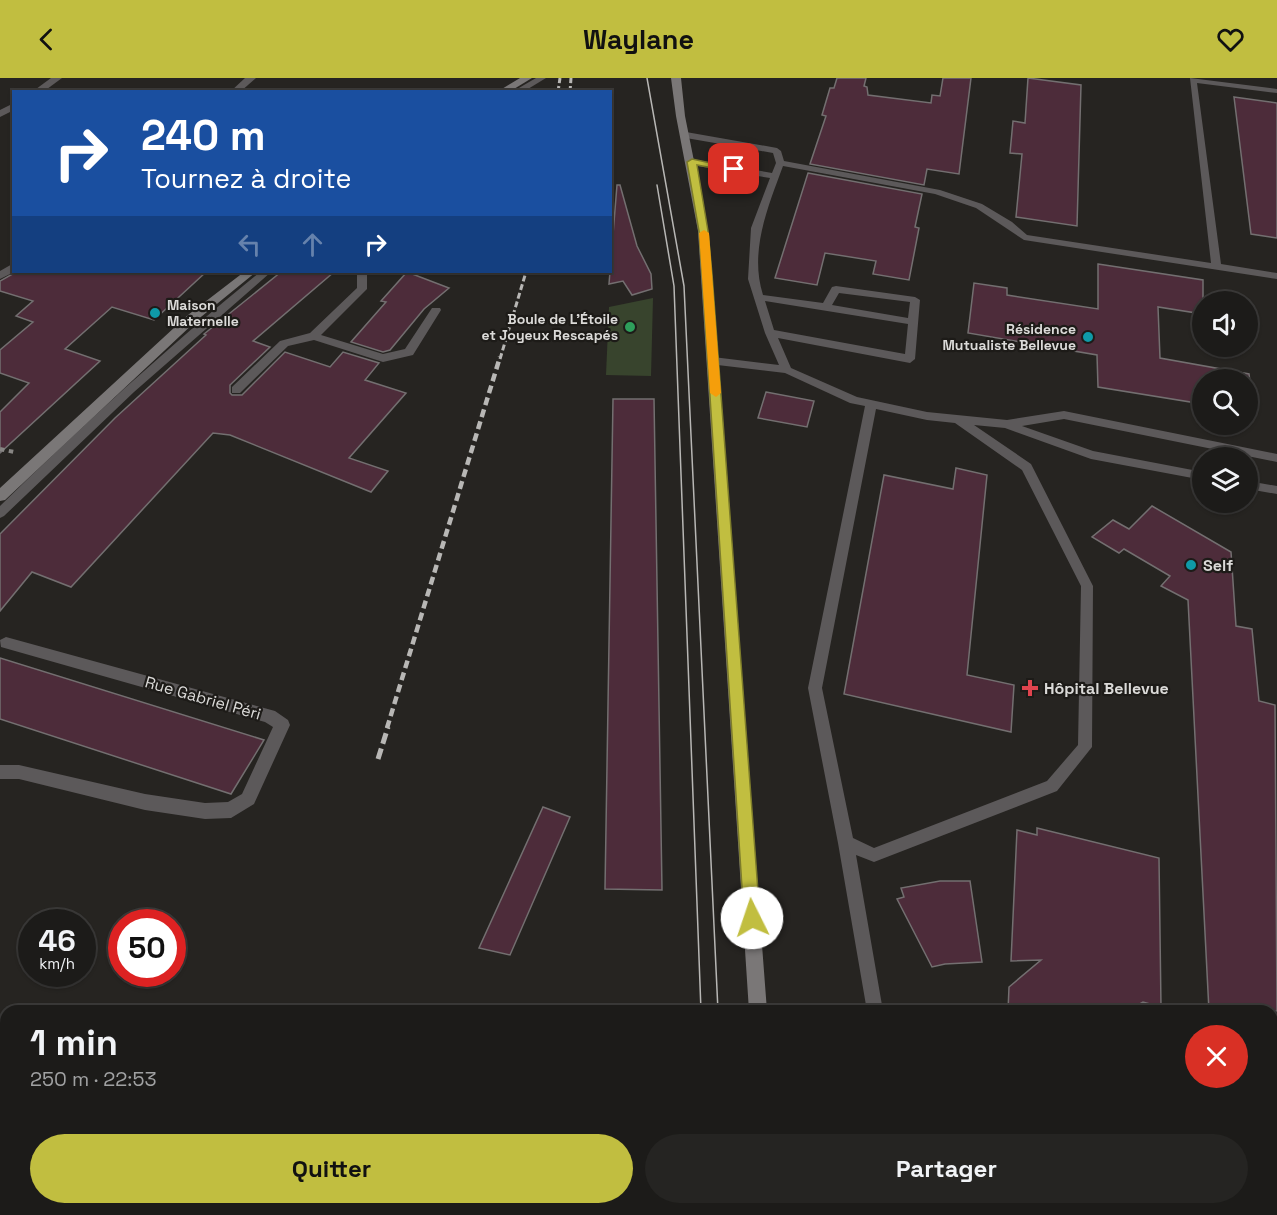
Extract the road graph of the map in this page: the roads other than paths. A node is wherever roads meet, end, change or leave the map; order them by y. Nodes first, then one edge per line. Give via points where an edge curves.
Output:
1 (57, 78) edge
2 (251, 78) edge
3 (526, 78) edge
4 (542, 78) edge
5 (676, 78) edge
6 (1193, 79) edge
7 (39, 90) edge
8 (236, 90) edge
9 (505, 90) edge
10 (520, 90) edge
11 (1277, 91) edge
12 (686, 135) junction
13 (692, 162) junction
14 (780, 163) junction
15 (775, 176) junction
16 (1216, 267) junction
17 (249, 273) edge
18 (265, 273) edge
19 (362, 273) edge
20 (1277, 276) edge
21 (758, 297) junction
22 (826, 307) junction
23 (436, 310) dead end
24 (914, 322) junction
25 (770, 333) junction
26 (314, 336) junction
27 (713, 361) junction
28 (788, 370) junction
29 (236, 390) dead end
30 (871, 404) junction
31 (958, 419) junction
32 (1007, 424) junction
33 (1277, 458) edge
34 (1192, 475) edge
35 (1258, 487) edge
36 (1277, 490) edge
37 (0, 496) edge
38 (0, 513) edge
39 (6, 643) dead end
40 (0, 771) edge
41 (846, 843) junction
42 (758, 1005) edge
43 (874, 1005) edge

1 - 7 street
2 - 8 street
3 - 9 main road
4 - 10 lane
5 - 12 main road
6 - 11 lane
6 - 16 lane
12 - 13 main road
12 - 14 lane via 777,152
13 - 15 lane
13 - 27 main road via 704,231
14 - 15 lane
14 - 16 lane via 937,192 979,206 1024,237
15 - 21 lane via 756,228 753,279
16 - 20 lane
17 - 37 main road via 192,318
18 - 38 lane via 203,322
19 - 26 lane via 362,289
21 - 22 lane
21 - 25 lane
22 - 24 lane
22 - 24 lane via 836,289 915,300
23 - 26 lane via 409,352 383,358
24 - 25 lane via 910,359
25 - 28 lane
26 - 29 lane via 284,343
27 - 28 lane
27 - 42 main road
28 - 30 lane
30 - 31 lane
30 - 41 lane via 815,688
31 - 32 lane
31 - 41 lane via 1027,467 1087,586 1085,747 1052,786 874,855
32 - 33 lane via 1064,416
32 - 34 lane via 1091,456
35 - 36 lane
39 - 40 street, Rue Gabriel Péri via 269,716 282,725 248,799 231,810 205,811 145,802
41 - 43 lane

